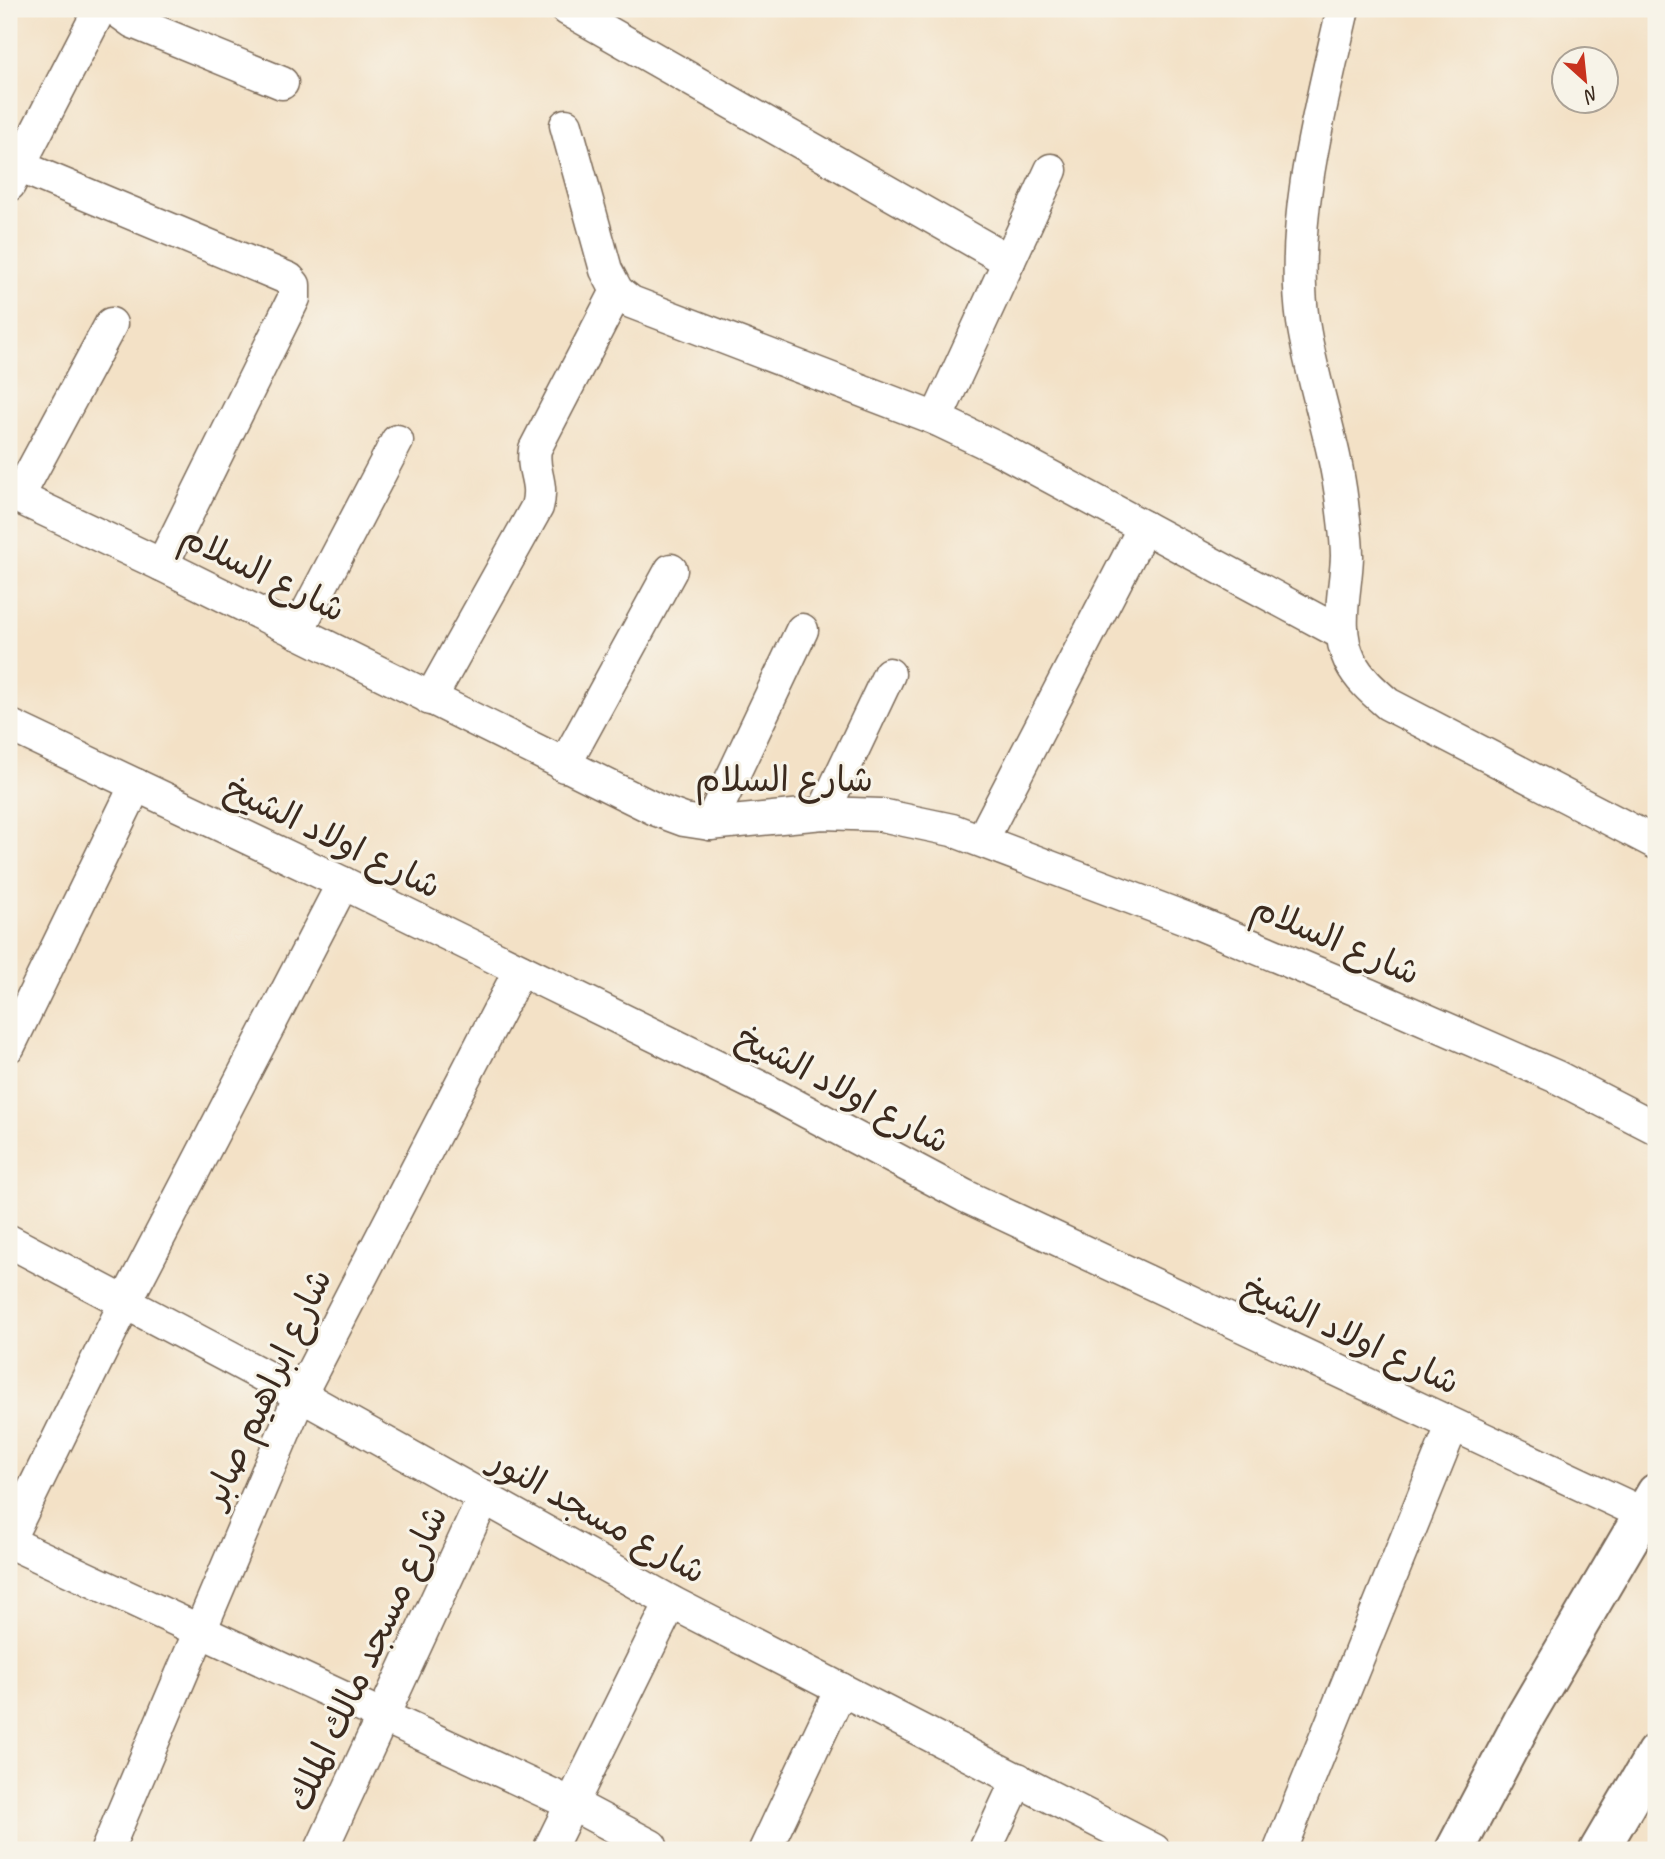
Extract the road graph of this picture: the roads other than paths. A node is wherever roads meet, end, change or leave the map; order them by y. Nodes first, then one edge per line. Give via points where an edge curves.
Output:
1 (100, 9) edge
2 (115, 9) edge
3 (567, 9) edge
4 (1343, 9) edge
5 (282, 83) dead end
6 (566, 125) dead end
7 (1051, 170) dead end
8 (12, 171) edge
9 (1009, 261) junction
10 (617, 290) junction
11 (111, 324) dead end
12 (936, 419) junction
13 (397, 440) dead end
14 (13, 495) edge
15 (1144, 527) junction
16 (162, 565) junction
17 (671, 570) dead end
18 (802, 630) dead end
19 (297, 632) junction
20 (1341, 633) junction
21 (889, 674) dead end
22 (430, 699) junction
23 (9, 725) edge
24 (564, 766) junction
25 (136, 786) junction
26 (823, 813) junction
27 (710, 824) junction
28 (982, 840) junction
29 (1656, 843) edge
30 (343, 883) junction
31 (520, 970) junction
32 (9, 1043) edge
33 (1656, 1128) edge
34 (9, 1241) edge
35 (125, 1303) junction
36 (300, 1395) junction
37 (1452, 1426) junction
38 (484, 1497) junction
39 (1650, 1503) edge
40 (9, 1540) edge
41 (671, 1602) junction
42 (200, 1631) junction
43 (841, 1689) junction
44 (383, 1716) junction
45 (1656, 1753) edge
46 (1017, 1779) junction
47 (572, 1804) junction
48 (651, 1846) dead end
49 (107, 1850) edge
50 (321, 1850) edge
51 (549, 1850) edge
52 (765, 1850) edge
53 (985, 1850) edge
54 (1154, 1850) edge
55 (1280, 1850) edge
56 (1455, 1850) edge
57 (1599, 1850) edge

1 - 8 street
2 - 5 street via 133,22
3 - 9 street
4 - 20 street via 1304,209 1300,271 1303,322 1342,501 1347,556
6 - 10 street via 600,251
7 - 9 street
8 - 16 street via 289,279 294,285 294,298
9 - 12 street
10 - 12 street via 646,309
10 - 22 street via 535,449 533,462 541,491 537,507
11 - 14 street
12 - 15 street
13 - 19 street
14 - 16 street, شارع السلام
15 - 20 street
15 - 28 street
16 - 19 street, شارع السلام
17 - 24 street
18 - 27 street
19 - 22 street, شارع السلام
20 - 29 street via 1349,659 1364,682 1388,704
21 - 26 street
22 - 24 street, شارع السلام
23 - 25 street, شارع اولاد الشيخ
24 - 27 street, شارع السلام via 657,810
25 - 30 street, شارع اولاد الشيخ
25 - 32 street
26 - 27 street, شارع السلام
26 - 28 street, شارع السلام via 881,815
28 - 33 street, شارع السلام via 1369,995 1557,1077
30 - 31 street, شارع اولاد الشيخ
30 - 35 street
31 - 36 street, شارع ابراهيم صابر
31 - 37 street, شارع اولاد الشيخ via 764,1089 965,1196
34 - 35 street, شارع مسجد النور
35 - 36 street, شارع مسجد النور
35 - 40 street
36 - 38 street, شارع مسجد النور
36 - 42 street, شارع ابراهيم صابر
37 - 39 street, شارع اولاد الشيخ
37 - 55 street
38 - 41 street, شارع مسجد النور
38 - 44 street, شارع مسجد مالك الملك
39 - 56 highway via 1526,1715
40 - 42 street
41 - 43 street, شارع مسجد النور
41 - 47 street
42 - 44 street
42 - 49 street, شارع ابراهيم صابر
43 - 46 street, شارع مسجد النور
43 - 52 street
44 - 47 street
44 - 50 street, شارع مسجد مالك الملك
45 - 57 highway
46 - 53 street
46 - 54 street, شارع مسجد النور
47 - 48 street
47 - 51 street

